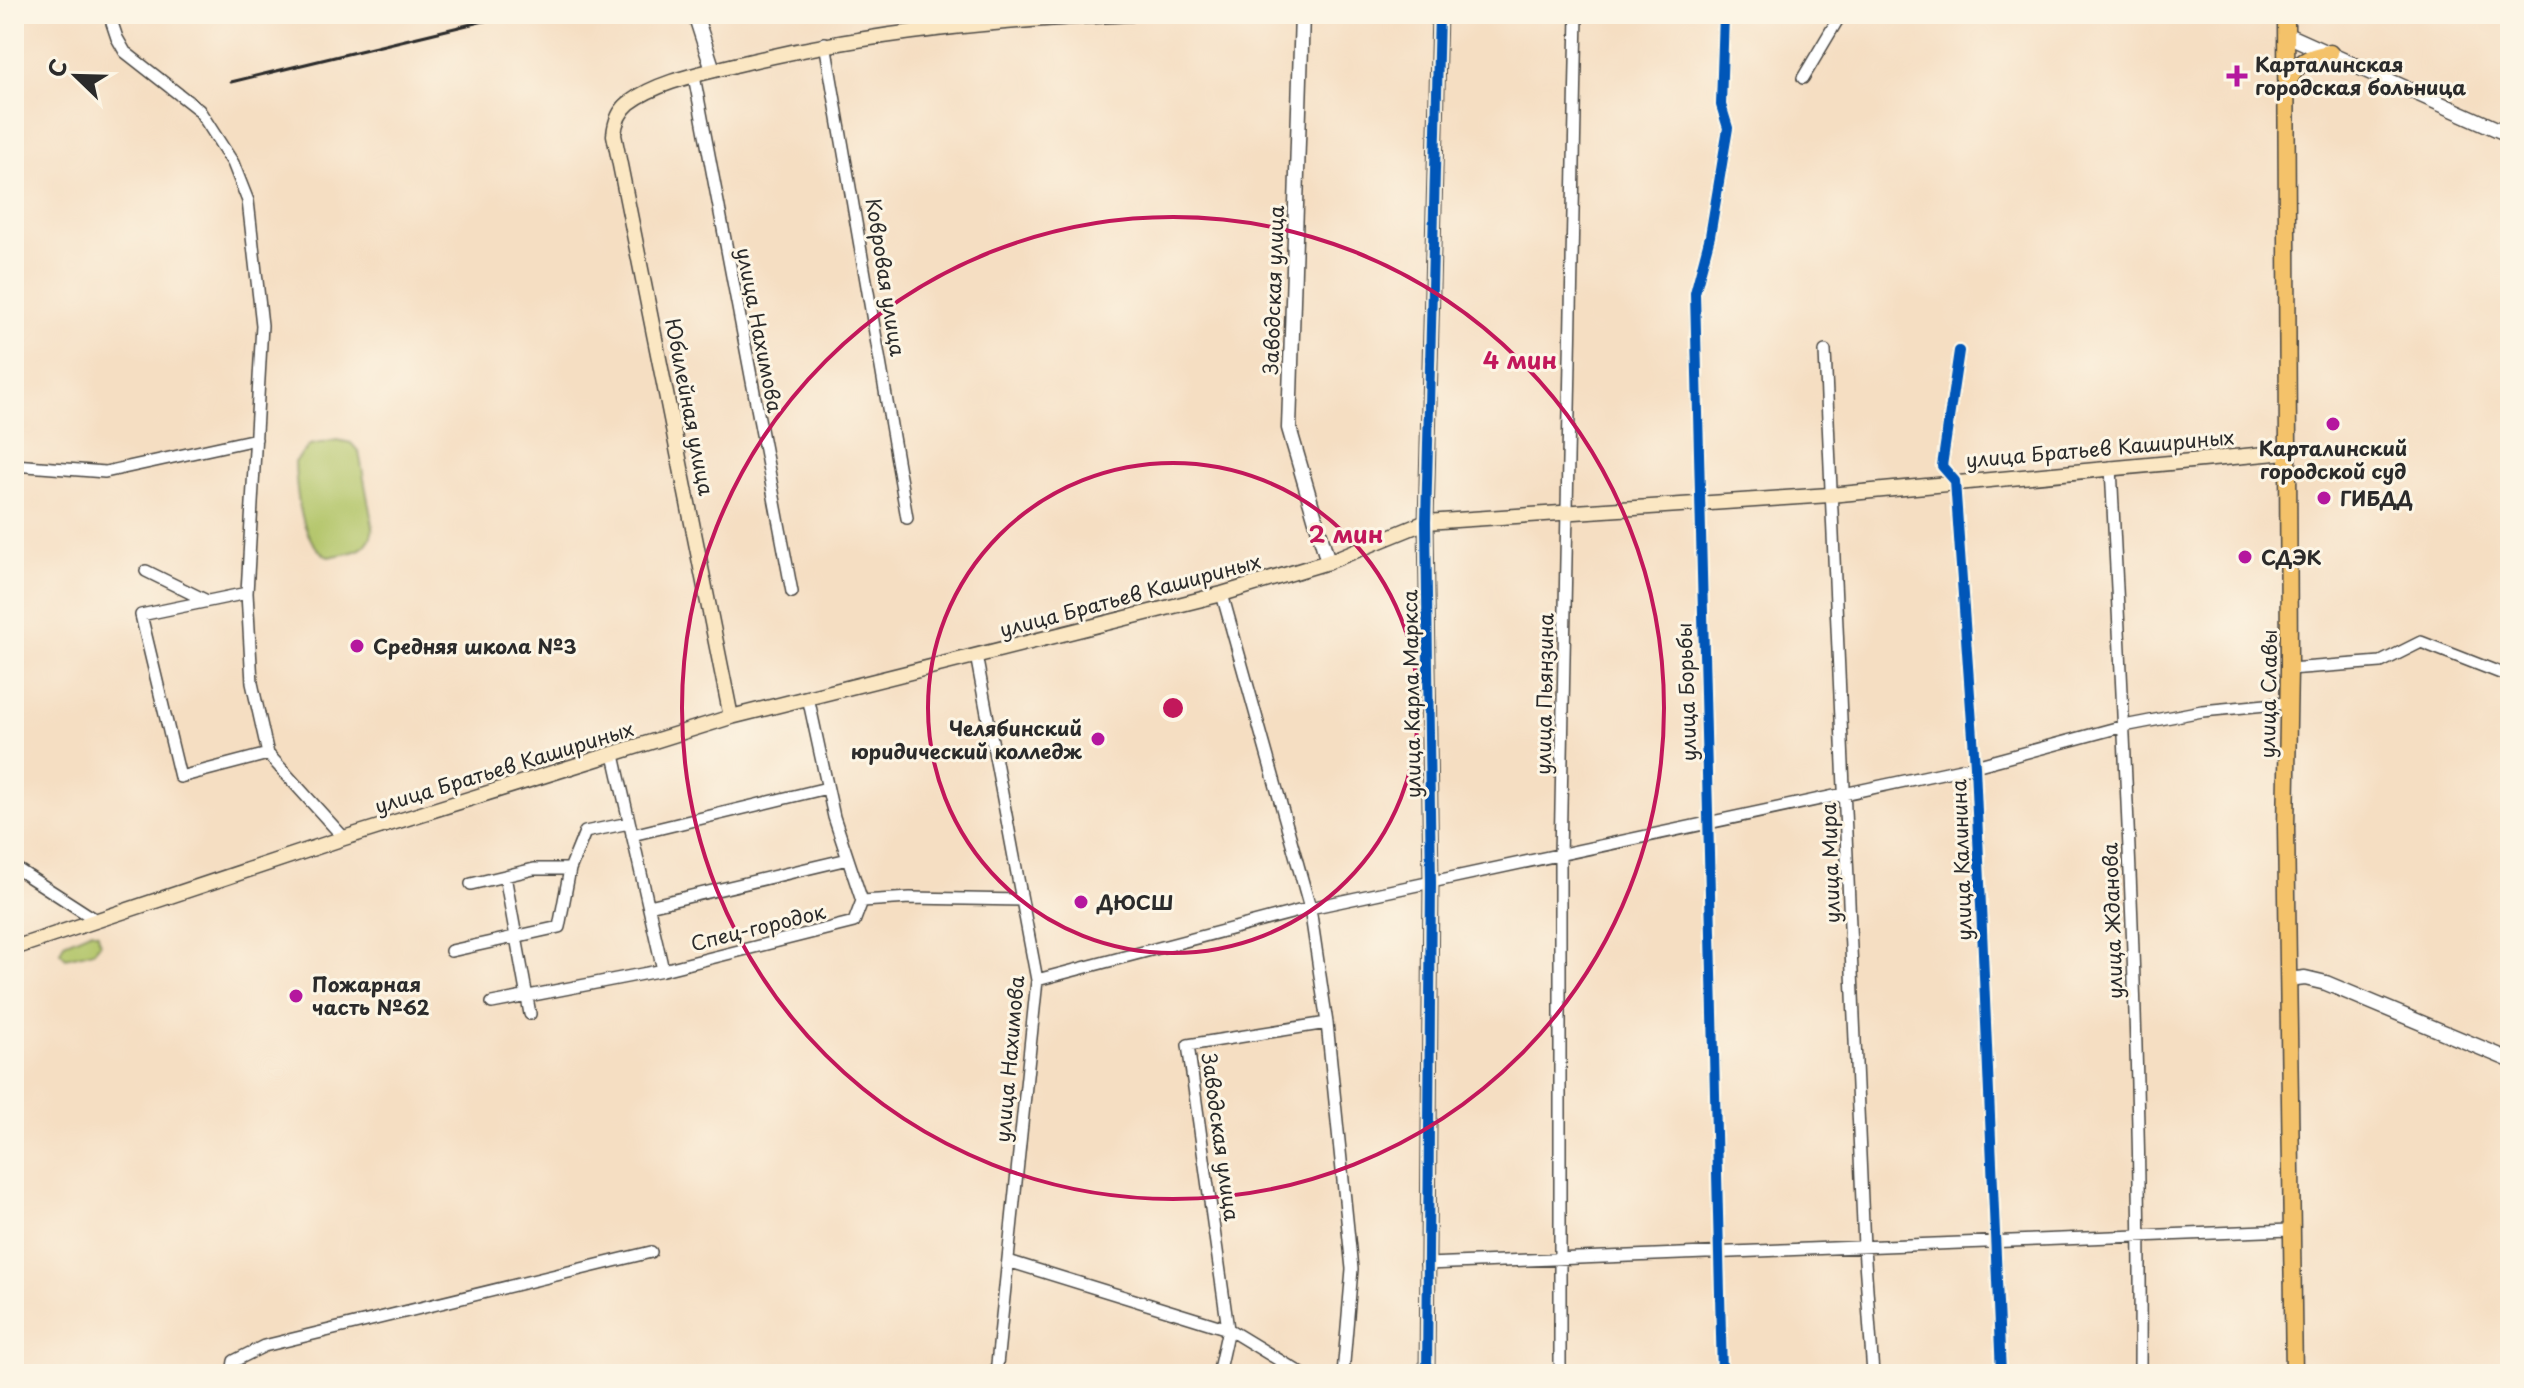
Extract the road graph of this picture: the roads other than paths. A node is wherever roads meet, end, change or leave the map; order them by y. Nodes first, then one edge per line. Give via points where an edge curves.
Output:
1 (114, 14) edge
2 (695, 14) edge
3 (1132, 14) edge
4 (1302, 14) edge
5 (1439, 14) edge
6 (1577, 14) edge
7 (1724, 14) edge
8 (1841, 14) edge
9 (2286, 14) edge
10 (2287, 35) junction
11 (825, 43) junction
12 (2330, 53) junction
13 (713, 70) junction
14 (694, 76) junction
15 (1803, 78) dead end
16 (2287, 85) junction
17 (2510, 135) edge
18 (1825, 351) dead end
19 (1959, 351) dead end
20 (256, 439) junction
21 (2287, 452) junction
22 (14, 465) edge
23 (2111, 467) junction
24 (1955, 481) junction
25 (1830, 495) junction
26 (1699, 504) junction
27 (1565, 514) junction
28 (907, 518) dead end
29 (1426, 522) junction
30 (1328, 562) junction
31 (146, 571) dead end
32 (792, 592) dead end
33 (247, 593) junction
34 (1222, 594) junction
35 (205, 601) junction
36 (976, 655) junction
37 (2289, 669) junction
38 (2503, 674) dead end
39 (808, 697) junction
40 (2287, 703) junction
41 (731, 717) junction
42 (2124, 726) junction
43 (268, 754) junction
44 (614, 755) junction
45 (1975, 766) junction
46 (827, 788) junction
47 (1845, 794) junction
48 (1707, 824) junction
49 (631, 829) junction
50 (344, 838) junction
51 (1560, 856) junction
52 (848, 859) junction
53 (14, 867) edge
54 (570, 869) junction
55 (505, 876) junction
56 (1431, 882) junction
57 (471, 884) dead end
58 (1022, 900) junction
59 (862, 901) junction
60 (649, 906) junction
61 (1310, 908) junction
62 (96, 920) junction
63 (515, 936) junction
64 (14, 948) edge
65 (451, 951) dead end
66 (663, 970) junction
67 (1037, 980) junction
68 (2288, 980) junction
69 (526, 997) junction
70 (492, 1003) dead end
71 (530, 1014) dead end
72 (1327, 1023) junction
73 (2510, 1060) edge
74 (2290, 1230) junction
75 (2141, 1236) junction
76 (1995, 1242) junction
77 (1864, 1247) junction
78 (651, 1252) dead end
79 (1718, 1253) junction
80 (1561, 1260) junction
81 (1008, 1261) junction
82 (1426, 1264) junction
83 (1228, 1329) junction
84 (232, 1374) edge
85 (996, 1374) edge
86 (1218, 1374) edge
87 (1302, 1374) edge
88 (1343, 1374) edge
89 (1427, 1374) edge
90 (1560, 1374) edge
91 (1722, 1374) edge
92 (1873, 1374) edge
93 (2001, 1374) edge
94 (2140, 1374) edge
95 (2294, 1374) edge

1 - 20 street via 125,52 199,110 243,182 262,325
2 - 13 street
3 - 11 main road via 998,20
4 - 30 street, Заводская улица via 1289,428
5 - 29 street, улица Карла Маркса
6 - 27 street, улица Пьянзина
7 - 26 street, улица Борьбы via 1721,105 1728,128 1695,293
8 - 15 street
9 - 10 main road, улица Славы
10 - 12 street
10 - 16 main road, улица Славы
11 - 13 main road
11 - 28 street, Ковровая улица
12 - 16 main road via 2300,62
12 - 17 street
13 - 14 main road
14 - 32 street, улица Нахимова
14 - 41 main road, Юбилейная улица via 625,108 614,135
16 - 21 main road, улица Славы
18 - 25 street, улица Мира
19 - 24 street, улица Калинина via 1942,466
20 - 22 street via 105,472
20 - 33 street
21 - 23 main road, улица Братьев Кашириных
21 - 37 main road, улица Славы
23 - 24 main road, улица Братьев Кашириных
23 - 42 street, улица Жданова
24 - 25 main road, улица Братьев Кашириных
24 - 45 street, улица Калинина
25 - 26 main road, улица Братьев Кашириных
25 - 47 street, улица Мира
26 - 27 main road, улица Братьев Кашириных
26 - 48 street, улица Борьбы
27 - 29 main road, улица Братьев Кашириных
27 - 51 street, улица Пьянзина
29 - 30 main road, улица Братьев Кашириных
29 - 56 street, улица Карла Маркса
30 - 34 main road, улица Братьев Кашириных
31 - 35 street
33 - 35 street
33 - 43 street via 252,683
34 - 36 main road, улица Братьев Кашириных
34 - 61 street
35 - 43 street via 141,615 180,777
36 - 39 main road, улица Братьев Кашириных
36 - 58 street, улица Нахимова
37 - 38 street via 2381,662 2421,642
37 - 40 main road, улица Славы
39 - 41 main road, улица Братьев Кашириных
39 - 46 street
40 - 42 street
40 - 68 main road, улица Славы
41 - 44 main road, улица Братьев Кашириных
42 - 45 street
42 - 75 street, улица Жданова
43 - 50 street
44 - 49 street
44 - 50 main road, улица Братьев Кашириных
45 - 47 street
45 - 76 street, улица Калинина
46 - 49 street
46 - 52 street
47 - 48 street
47 - 77 street, улица Мира
48 - 51 street
48 - 79 street, улица Борьбы
49 - 54 street via 585,832
49 - 60 street
50 - 62 main road, улица Братьев Кашириных
51 - 56 street
51 - 80 street, улица Пьянзина
52 - 59 street
52 - 60 street
53 - 62 street
54 - 55 street
54 - 63 street via 559,927
55 - 57 street
55 - 63 street
56 - 61 street
56 - 82 street, улица Карла Маркса
58 - 59 street
58 - 67 street, улица Нахимова
59 - 66 street, Спец-городок via 854,922
60 - 66 street
61 - 67 street
61 - 72 street
62 - 64 main road, улица Братьев Кашириных
63 - 65 street
63 - 69 street
66 - 69 street, Спец-городок
67 - 81 street, улица Нахимова
68 - 73 street via 2326,983
68 - 74 main road, улица Славы
69 - 70 street, Спец-городок
69 - 71 street
72 - 83 street, Заводская улица via 1188,1045
72 - 88 street via 1352,1269
74 - 75 street
74 - 95 main road, улица Славы
75 - 76 street
75 - 94 street, улица Жданова
76 - 77 street
76 - 93 street, улица Калинина
77 - 79 street
77 - 92 street, улица Мира
78 - 84 street via 264,1346 234,1361
79 - 80 street
79 - 91 street, улица Борьбы
80 - 82 street
80 - 90 street, улица Пьянзина
81 - 83 street
81 - 85 street, улица Нахимова
82 - 89 street, улица Карла Маркса
83 - 86 street, Заводская улица
83 - 87 street

